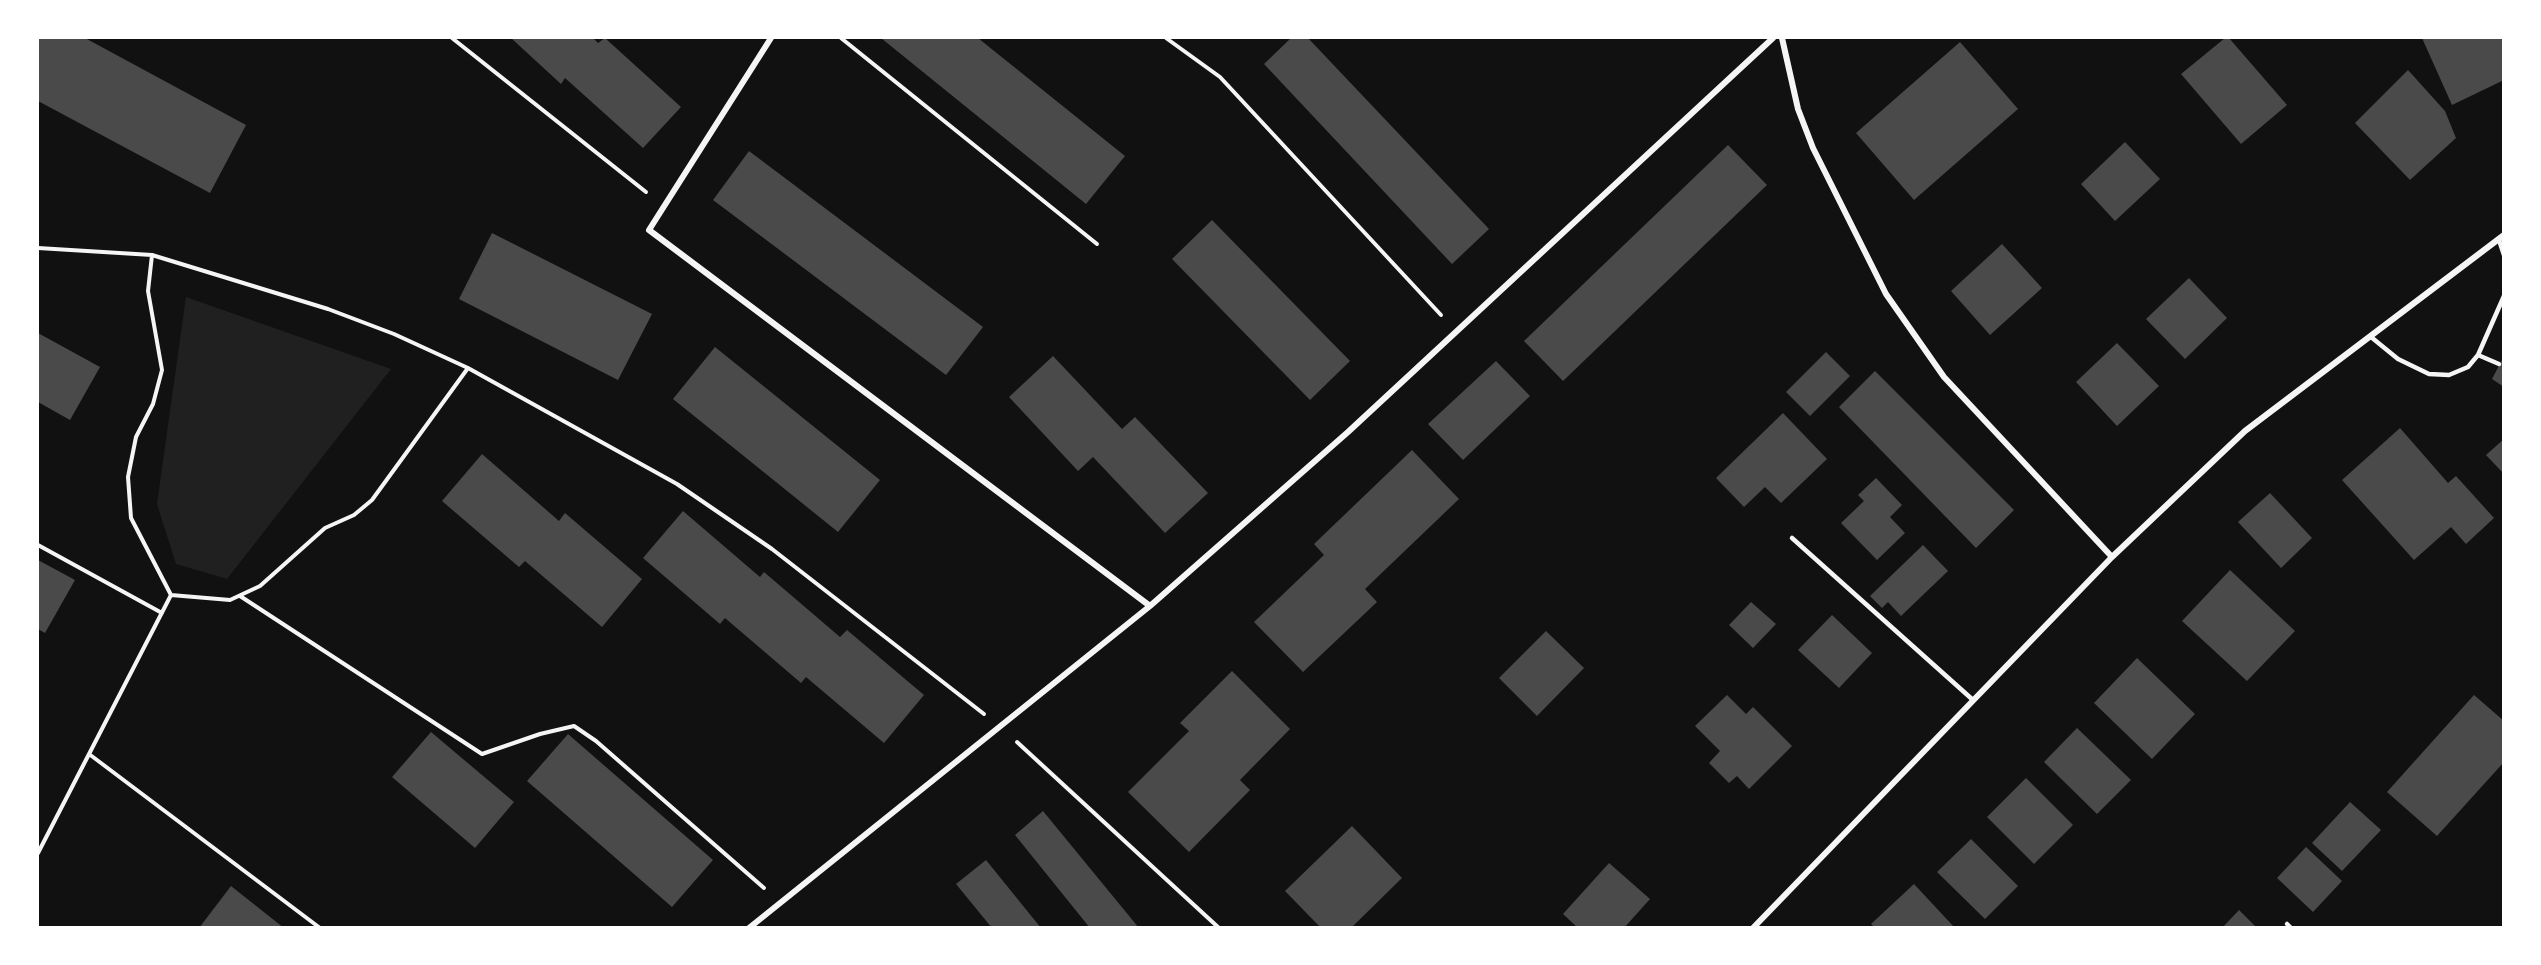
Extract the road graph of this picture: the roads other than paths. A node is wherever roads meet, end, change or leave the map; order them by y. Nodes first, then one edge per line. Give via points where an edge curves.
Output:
1 (771, 38) edge
2 (1773, 38) edge
3 (1782, 38) edge
4 (2501, 238) edge
5 (2504, 255) edge
6 (2504, 296) edge
7 (2502, 308) edge
8 (2371, 337) junction
9 (2478, 355) junction
10 (2499, 364) dead end
11 (1792, 538) dead end
12 (2112, 557) junction
13 (1150, 606) junction
14 (1973, 700) junction
15 (749, 927) edge
16 (1753, 927) edge

1 - 13 street via 649,230
2 - 13 street via 1348,432
3 - 12 street via 1798,109 1813,148 1886,294 1944,377
4 - 5 lane
4 - 8 street
6 - 7 lane
7 - 9 lane
8 - 9 lane via 2398,360 2429,374 2449,375 2468,367
8 - 12 street via 2246,431
9 - 10 lane
11 - 14 lane
12 - 14 street
13 - 15 street
14 - 16 street

